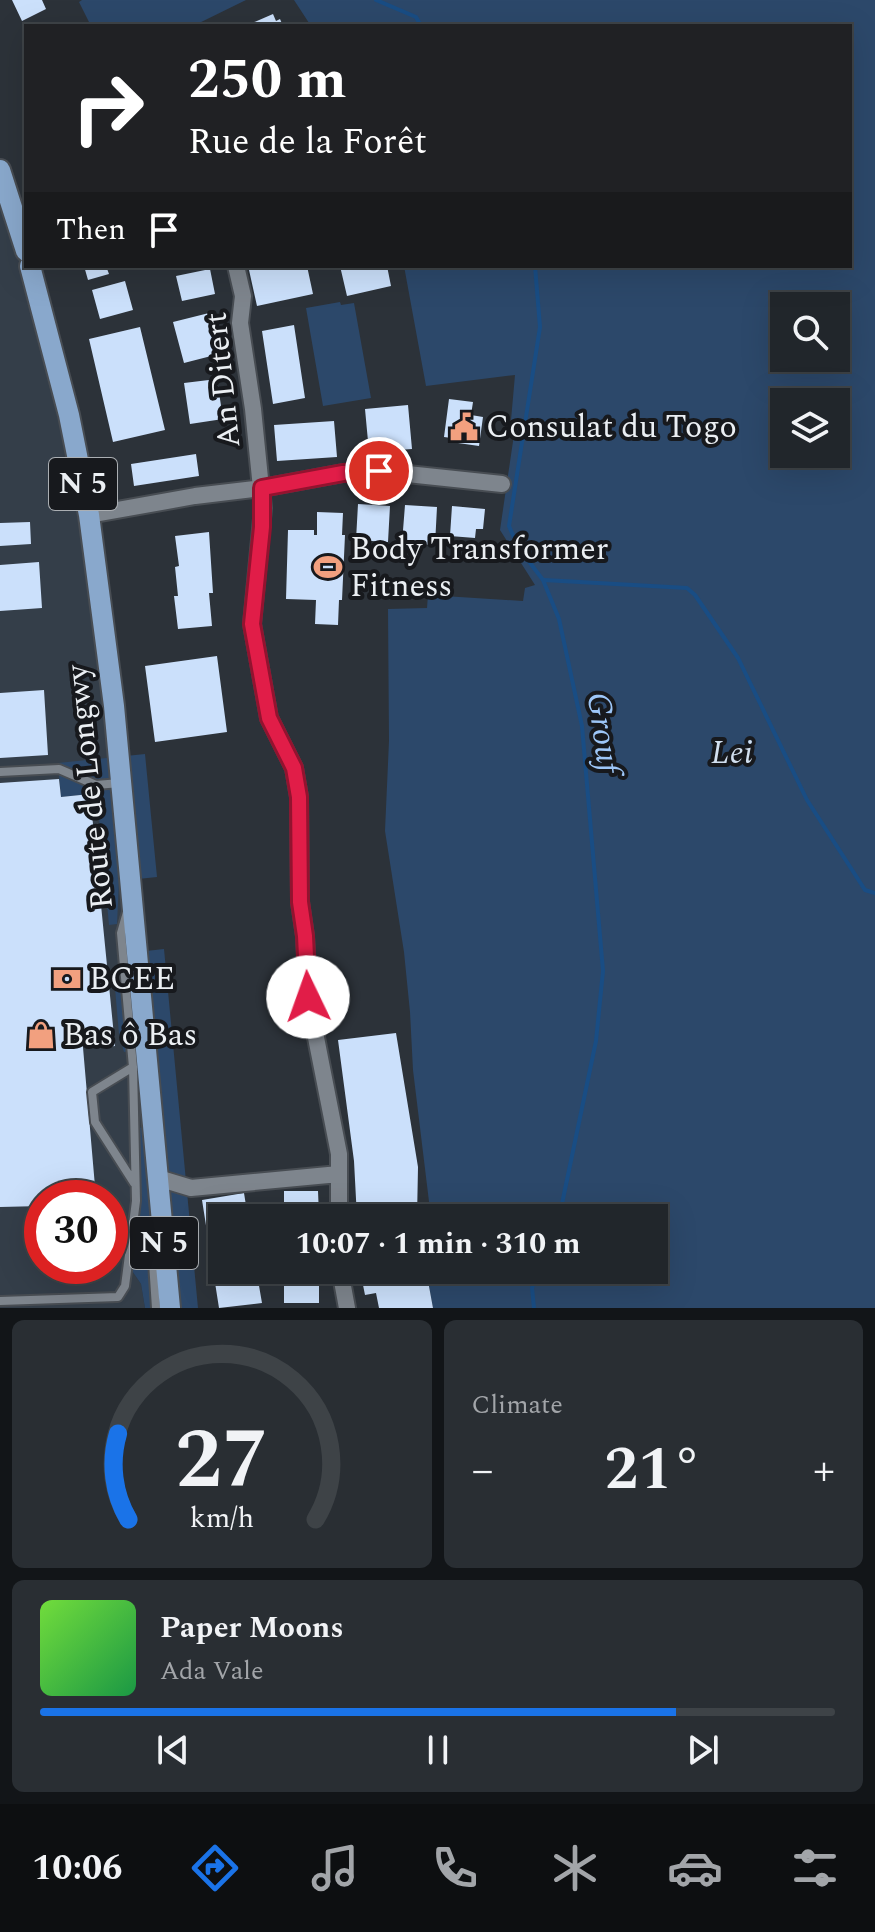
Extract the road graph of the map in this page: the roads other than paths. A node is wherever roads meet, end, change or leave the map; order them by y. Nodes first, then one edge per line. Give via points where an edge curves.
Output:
1 (0, 170) edge
2 (24, 245) edge
3 (31, 268) edge
4 (236, 268) edge
5 (502, 484) dead end
6 (262, 488) junction
7 (89, 515) junction
8 (0, 772) edge
9 (121, 783) junction
10 (132, 895) junction
11 (133, 1067) junction
12 (339, 1174) junction
13 (158, 1178) junction
14 (136, 1185) junction
15 (339, 1204) edge
16 (164, 1242) junction
17 (343, 1284) edge
18 (0, 1301) edge
19 (156, 1308) edge
20 (170, 1308) edge
21 (347, 1308) edge

1 - 2 main road
3 - 7 main road, Route de Longwy / N 5
4 - 6 street, An Ditert
5 - 6 street via 379,471
6 - 7 street
6 - 12 street, An Ditert via 252,624 269,718 294,768 299,797 308,997 334,1122
7 - 9 main road, Route de Longwy / N 5
8 - 9 lane via 59,769 96,785
9 - 10 main road, Route de Longwy / N 5
10 - 11 lane via 121,933
10 - 13 main road, Route de Longwy / N 5
11 - 14 lane
11 - 14 lane via 92,1092 95,1122
12 - 13 street via 241,1189 191,1188
12 - 15 street, An Ditert
13 - 16 main road, Route de Longwy / N 5
14 - 18 lane via 125,1286 118,1297
16 - 19 lane via 153,1262
16 - 20 main road, Route de Longwy / N 5
17 - 21 street

